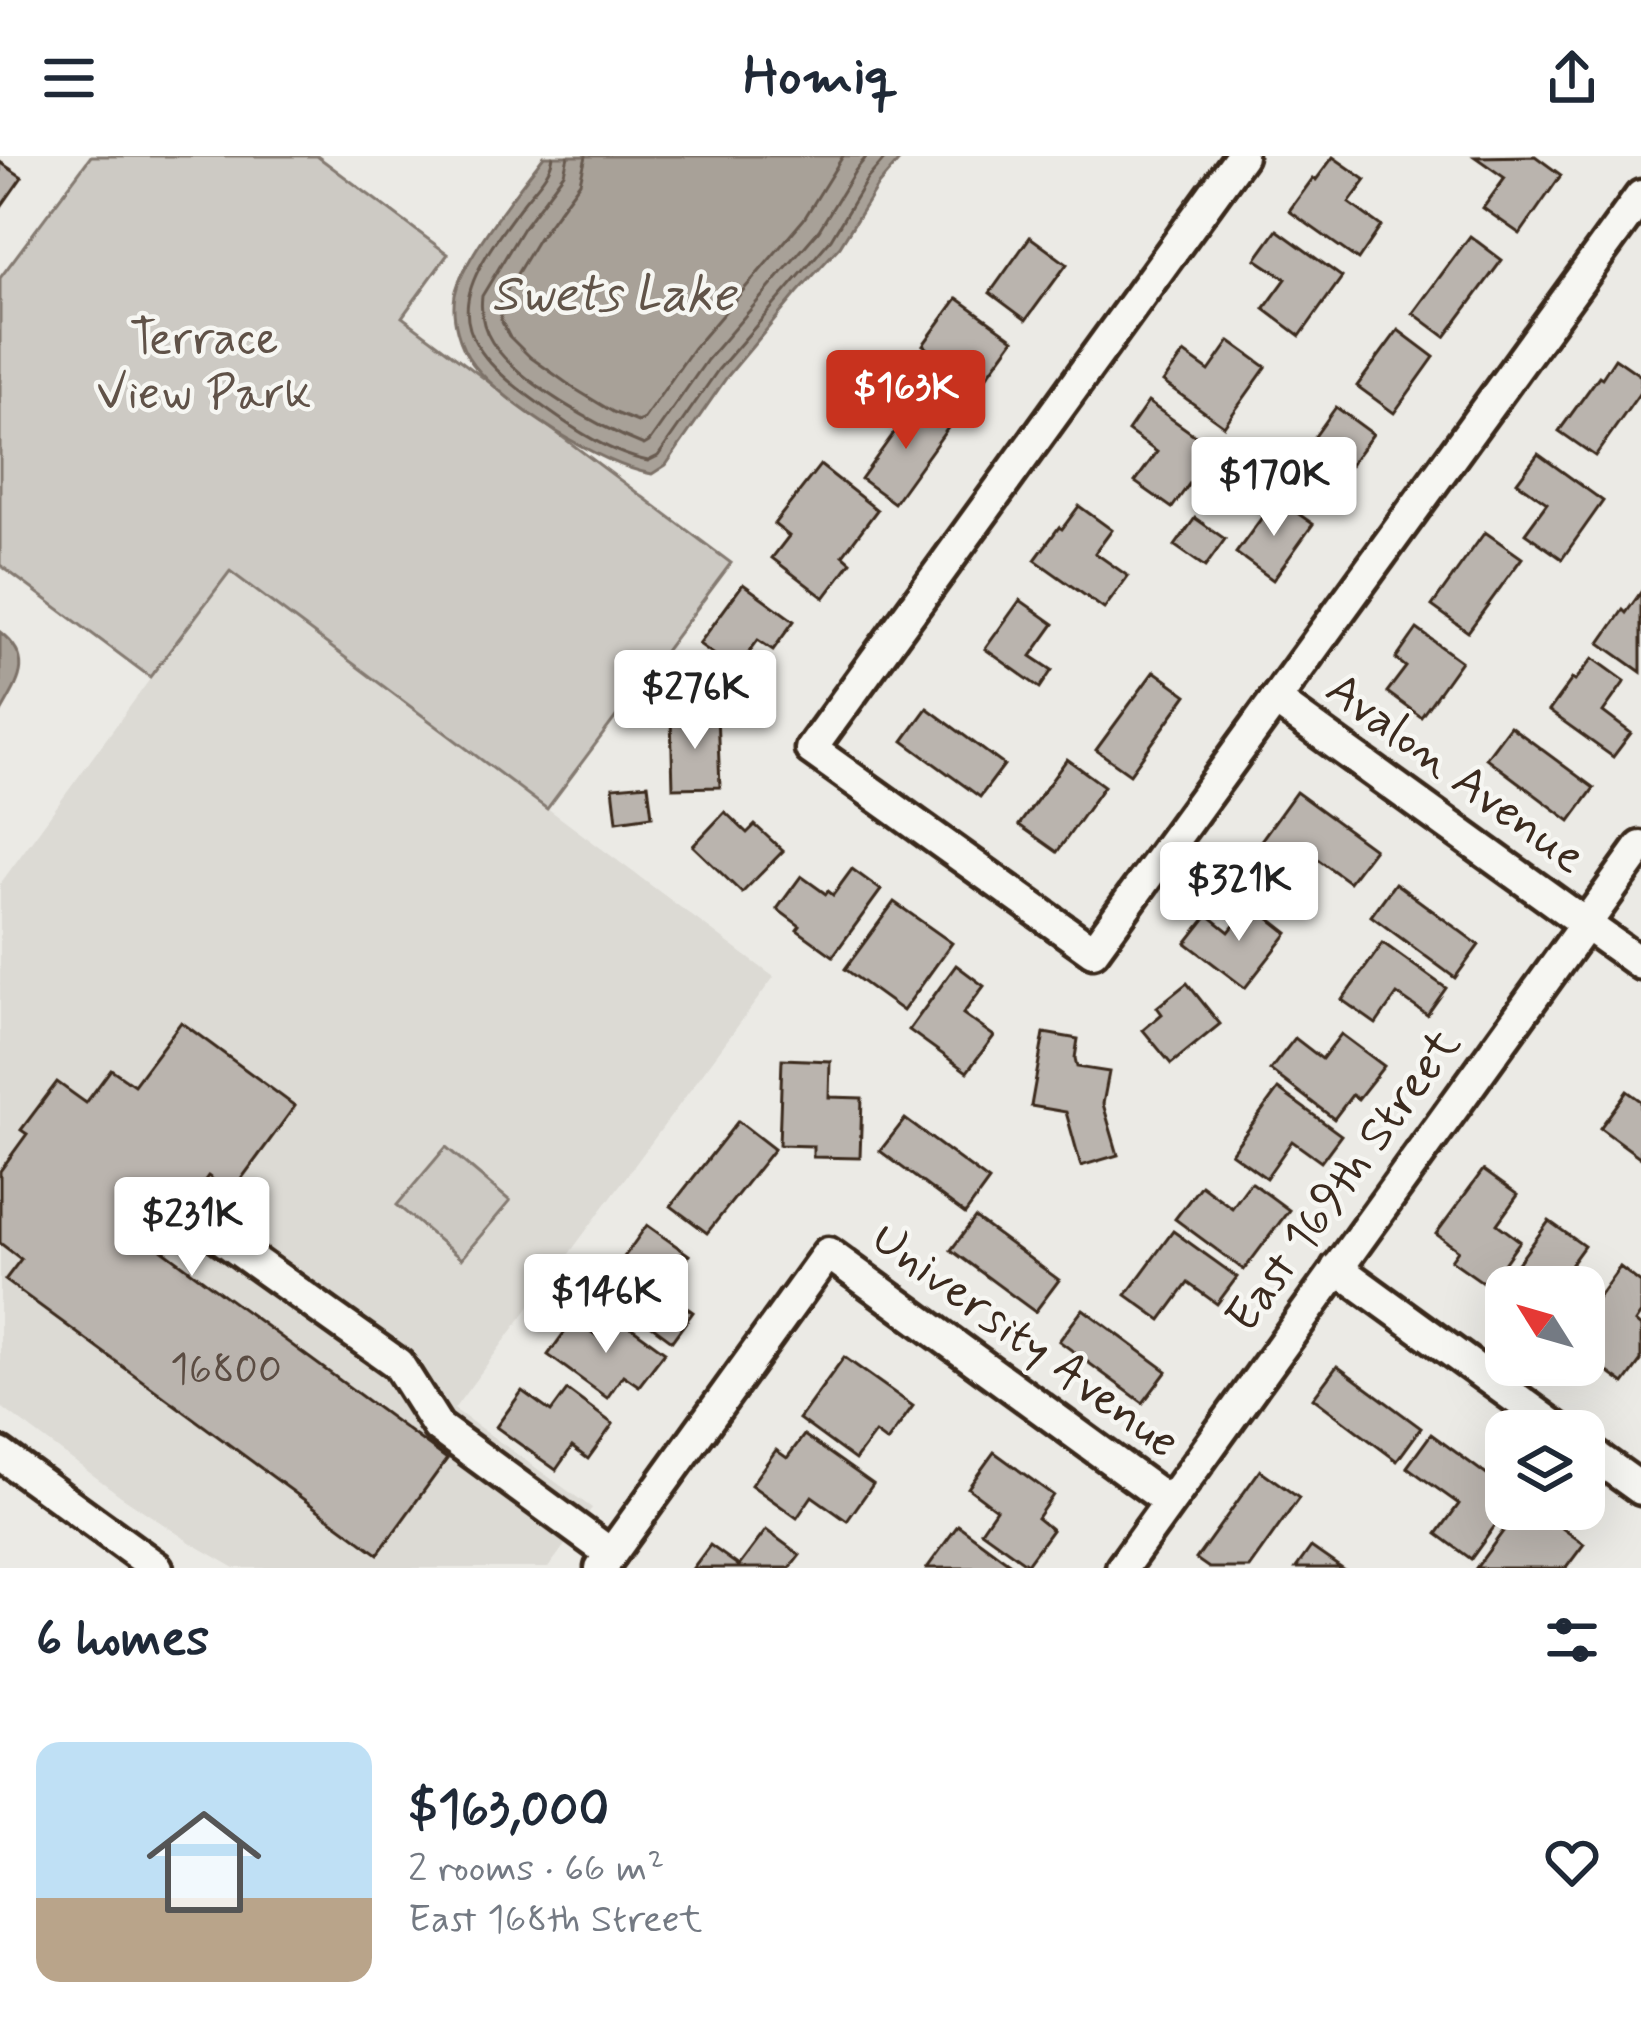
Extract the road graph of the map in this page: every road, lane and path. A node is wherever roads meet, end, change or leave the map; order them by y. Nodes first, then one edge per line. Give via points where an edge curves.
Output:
1 (1241, 156) edge
2 (1641, 196) edge
3 (1275, 700) junction
4 (1641, 847) edge
5 (1585, 923) junction
6 (1641, 964) edge
7 (220, 1237) dead end
8 (1337, 1268) junction
9 (1532, 1410) edge
10 (0, 1454) edge
11 (1605, 1463) edge
12 (1641, 1489) edge
13 (1168, 1501) junction
14 (606, 1561) edge
15 (157, 1568) edge
16 (1122, 1568) edge

1 - 3 street via 811,749 1093,951
2 - 3 street
3 - 5 street, Avalon Avenue
4 - 5 street, East 169th Street
5 - 6 street, Avalon Avenue
5 - 8 street, East 169th Street
7 - 14 street via 398,1364 438,1427
8 - 9 street
8 - 13 street, East 169th Street
10 - 15 street
11 - 12 street
13 - 14 street, University Avenue via 828,1253
13 - 16 street, East 169th Street

